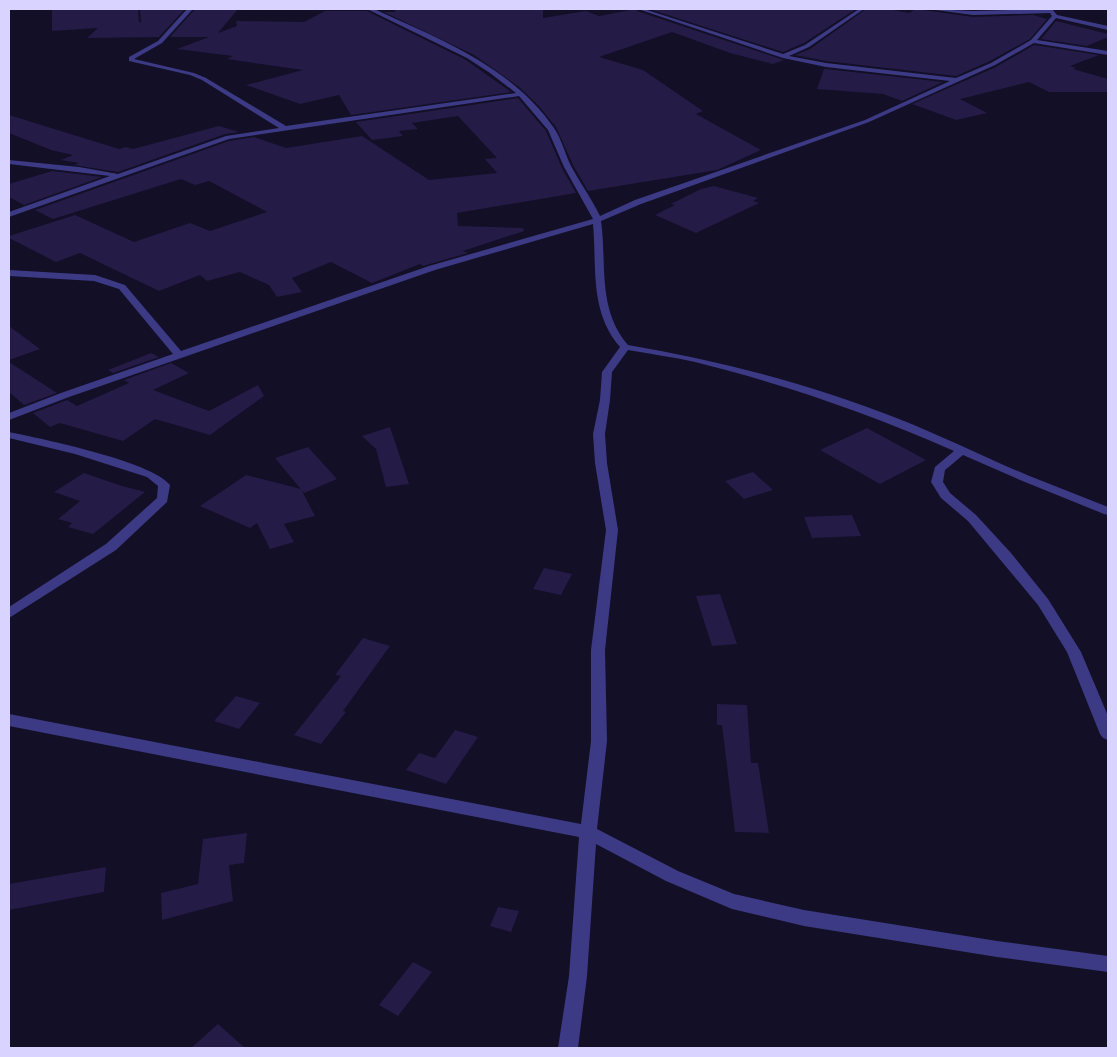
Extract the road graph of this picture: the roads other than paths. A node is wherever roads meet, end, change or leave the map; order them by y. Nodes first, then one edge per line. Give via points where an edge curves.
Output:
1 (190, 9) edge
2 (370, 9) edge
3 (640, 9) edge
4 (862, 9) edge
5 (930, 9) edge
6 (1051, 12) edge
7 (1108, 28) edge
8 (1033, 41) junction
9 (1108, 53) edge
10 (783, 56) junction
11 (956, 80) junction
12 (522, 94) junction
13 (284, 128) junction
14 (9, 162) edge
15 (116, 176) junction
16 (9, 215) edge
17 (597, 220) junction
18 (9, 273) edge
19 (625, 347) junction
20 (180, 356) junction
21 (9, 417) edge
22 (9, 435) edge
23 (962, 450) junction
24 (1108, 511) edge
25 (9, 613) edge
26 (9, 720) edge
27 (1108, 734) edge
28 (588, 832) junction
29 (1108, 964) edge
30 (568, 1048) edge

1 - 13 street via 160,42 131,60 204,79
2 - 12 street via 480,61
3 - 10 street
4 - 10 street via 807,46
5 - 6 street via 974,13
6 - 7 street
6 - 8 street
8 - 9 street
8 - 11 street
10 - 11 street via 826,65
11 - 17 street via 868,120 664,192
12 - 13 street
12 - 17 street via 552,130
13 - 15 street via 228,137
14 - 15 street
15 - 16 street
17 - 19 street via 598,271 604,309 617,340
17 - 20 street via 432,268
18 - 20 street via 95,278 122,288
19 - 23 street via 694,359 785,383 895,421
19 - 28 street via 607,372 599,434 612,530 598,650 599,741
20 - 21 street
22 - 25 street via 87,454 151,475 164,484 163,498 111,547
23 - 24 street
23 - 27 street via 939,469 937,482 945,495 972,518 1006,556 1043,602 1074,652
26 - 28 street
28 - 29 street via 672,876 732,901 804,918
28 - 30 street via 578,976

